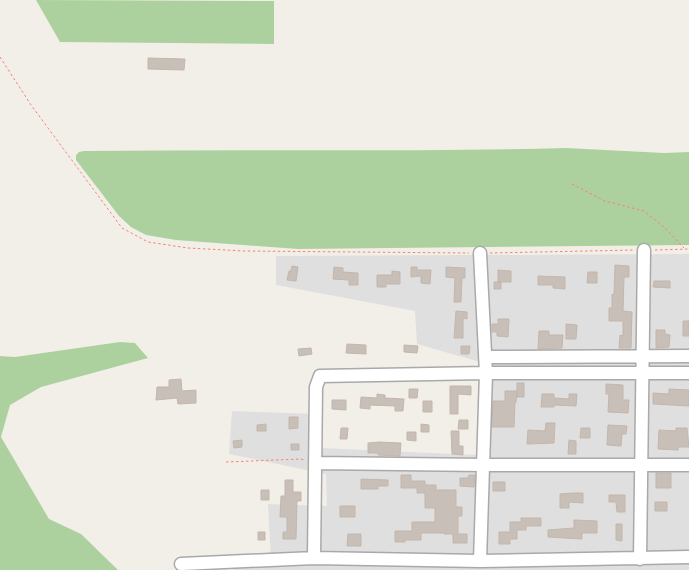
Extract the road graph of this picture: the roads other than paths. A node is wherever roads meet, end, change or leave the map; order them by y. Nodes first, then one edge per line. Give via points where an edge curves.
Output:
1 (644, 250) road end
2 (480, 253) road end
3 (643, 356) junction
4 (689, 356) edge
5 (485, 357) junction
6 (643, 372) junction
7 (486, 373) junction
8 (689, 373) edge
9 (315, 463) junction
10 (642, 465) junction
11 (689, 465) edge
12 (484, 466) junction
13 (314, 558) junction
14 (640, 558) junction
15 (689, 558) edge
16 (480, 561) junction
17 (181, 564) dead end

1 - 3 street
2 - 5 street
3 - 4 street
3 - 5 street
3 - 6 street
5 - 7 street
6 - 7 street
6 - 8 street
6 - 10 street
7 - 9 street via 320,376 316,387
7 - 12 street
9 - 12 street
9 - 13 street
10 - 11 street
10 - 12 street
10 - 14 street
12 - 16 street
13 - 16 street
13 - 17 street
14 - 15 street
14 - 16 street

